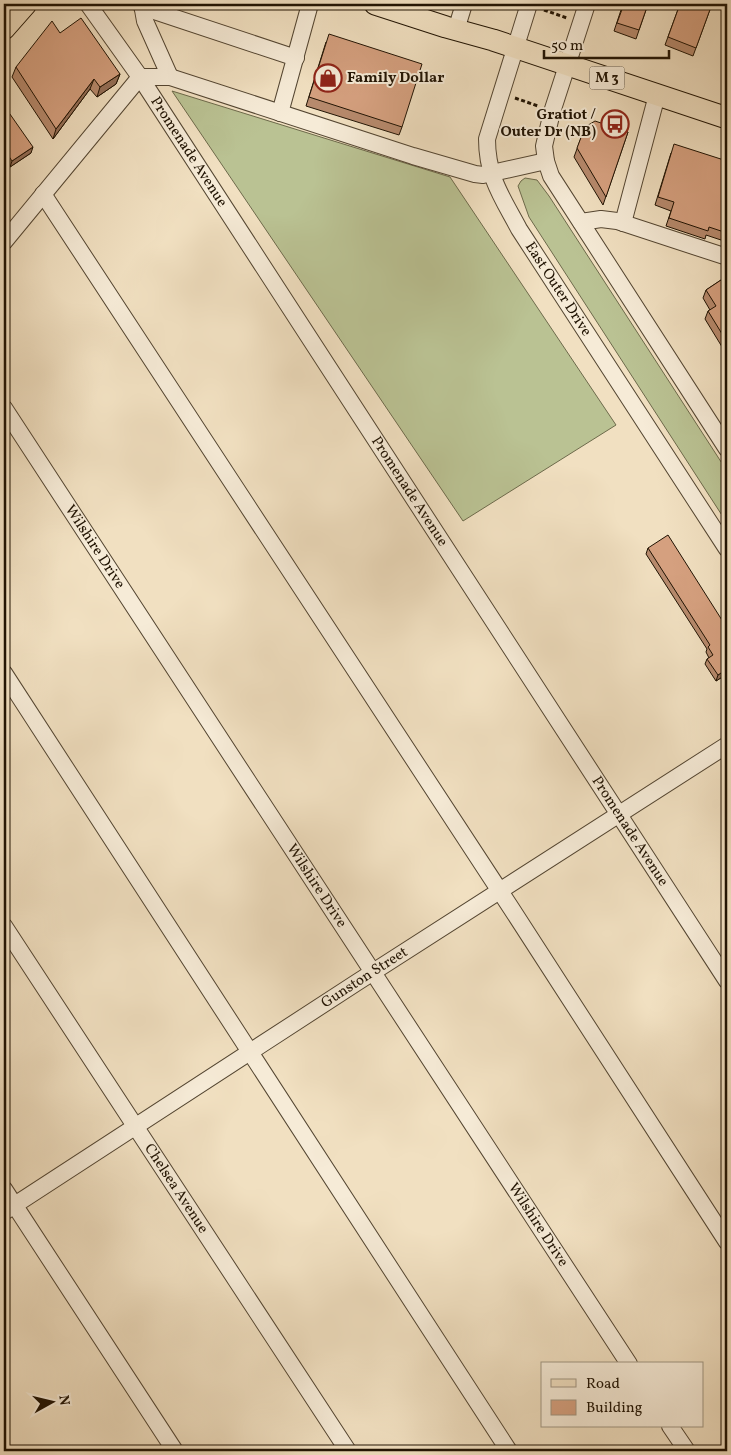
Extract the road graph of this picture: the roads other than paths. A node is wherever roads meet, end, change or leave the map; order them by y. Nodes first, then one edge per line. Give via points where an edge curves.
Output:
1 (26, 4) edge
2 (88, 4) edge
3 (310, 4) edge
4 (375, 4) edge
5 (464, 4) edge
6 (587, 4) edge
7 (142, 5) edge
8 (536, 7) edge
9 (4, 29) edge
10 (456, 30) junction
11 (515, 47) junction
12 (296, 58) junction
13 (567, 64) junction
14 (140, 77) junction
15 (170, 77) junction
16 (657, 95) junction
17 (280, 113) junction
18 (727, 118) edge
19 (546, 161) junction
20 (491, 173) junction
21 (43, 194) junction
22 (581, 222) junction
23 (623, 223) junction
24 (4, 242) edge
25 (727, 257) edge
26 (4, 408) edge
27 (727, 449) edge
28 (727, 549) edge
29 (4, 673) edge
30 (727, 745) edge
31 (619, 816) junction
32 (500, 891) junction
33 (4, 926) edge
34 (373, 972) junction
35 (727, 981) edge
36 (250, 1053) junction
37 (135, 1127) junction
38 (4, 1189) edge
39 (9, 1208) edge
40 (727, 1242) edge
41 (629, 1362) edge
42 (671, 1428) edge
43 (175, 1451) edge
44 (348, 1451) edge
45 (509, 1451) edge
46 (687, 1451) edge

1 - 9 main road
2 - 14 street, Promenade Avenue
3 - 12 street
4 - 10 main road, M 3
5 - 10 street
6 - 13 street
7 - 12 street
7 - 15 street via 145,21
8 - 11 street, East Outer Drive
10 - 11 main road, M 3
11 - 13 main road, M 3
11 - 20 street, East Outer Drive via 487,139
12 - 17 street
13 - 16 main road, M 3
13 - 19 street via 544,146
14 - 15 street
14 - 21 street
14 - 31 street, Promenade Avenue
15 - 17 street
16 - 18 main road, M 3
16 - 23 street
17 - 20 street via 466,172
19 - 20 street
19 - 22 street via 550,176
20 - 28 street, East Outer Drive via 519,229
21 - 24 street
21 - 32 street
22 - 23 street via 601,219
22 - 27 street
23 - 25 street
26 - 34 street, Wilshire Drive
29 - 36 street
30 - 31 street, Gunston Street
31 - 32 street, Gunston Street
31 - 35 street, Promenade Avenue
32 - 34 street, Gunston Street
32 - 40 street
33 - 37 street, Chelsea Avenue
34 - 36 street, Gunston Street
34 - 41 street, Wilshire Drive
36 - 37 street, Gunston Street
36 - 45 street
37 - 39 street, Gunston Street
37 - 44 street, Chelsea Avenue
38 - 39 street
39 - 43 street
42 - 46 street

